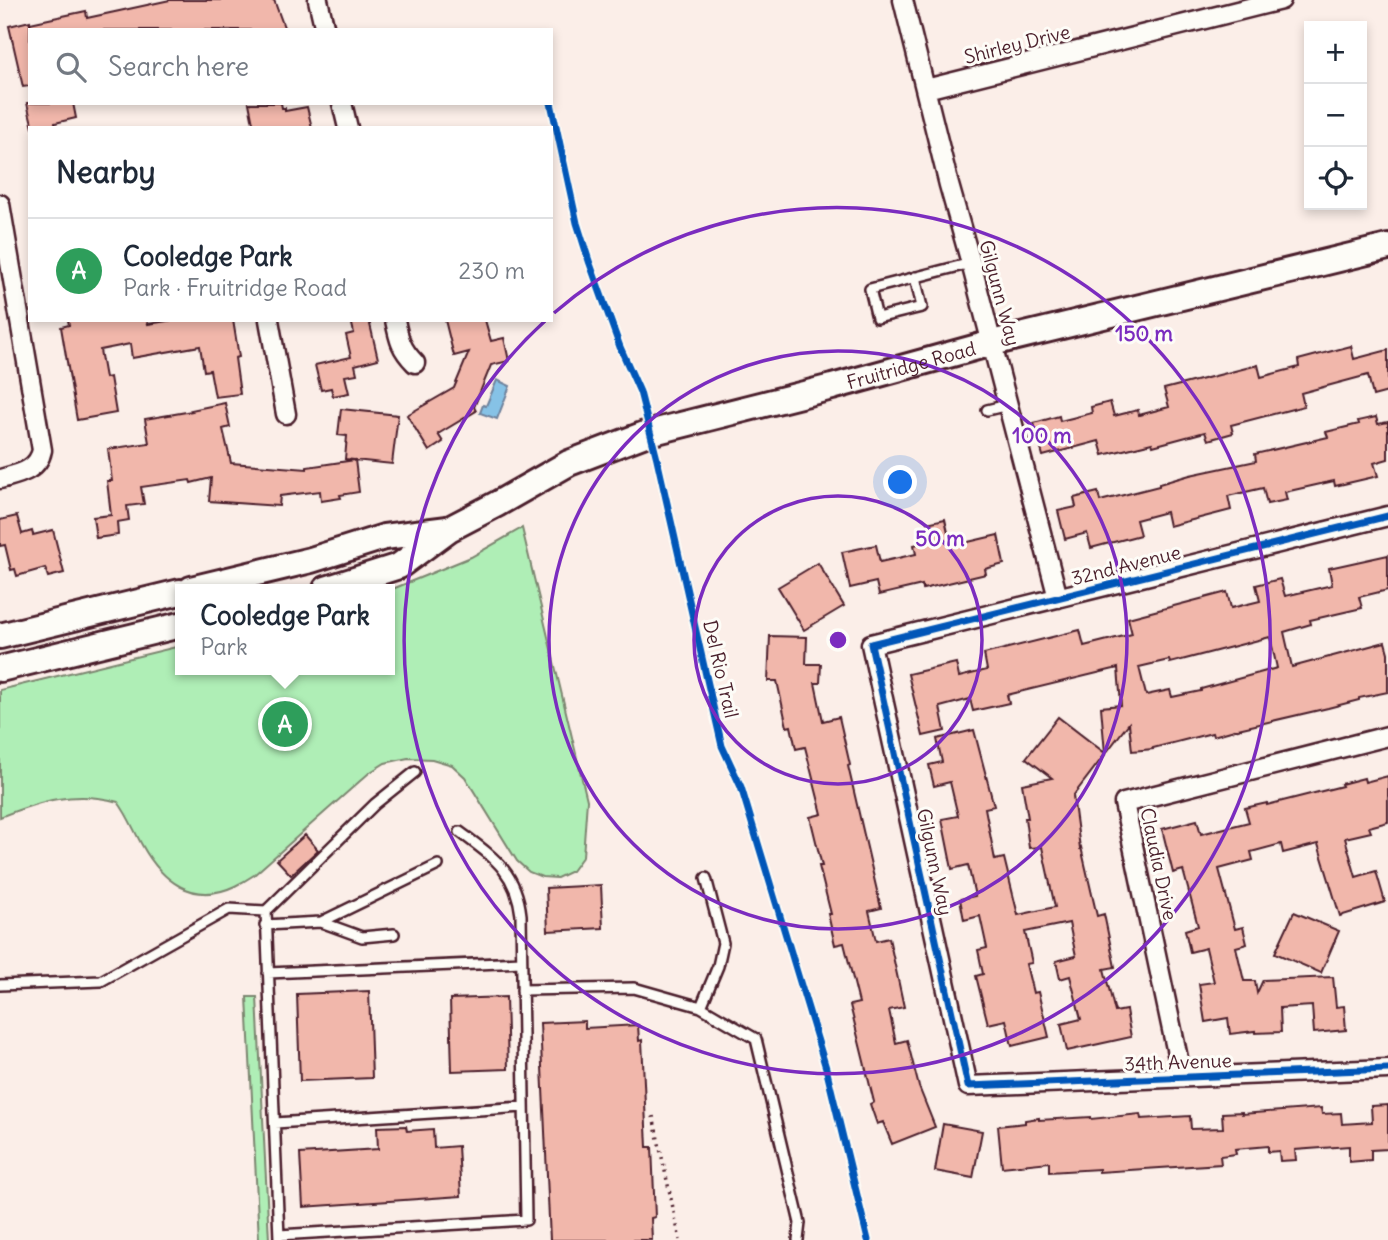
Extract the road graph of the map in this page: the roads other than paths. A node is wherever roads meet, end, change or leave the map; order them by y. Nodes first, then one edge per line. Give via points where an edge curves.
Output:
1 (318, 0) edge
2 (903, 0) edge
3 (1281, 0) edge
4 (325, 28) edge
5 (926, 89) junction
6 (342, 105) edge
7 (348, 126) edge
8 (1, 211) edge
9 (1388, 247) edge
10 (971, 263) junction
11 (915, 277) junction
12 (23, 289) edge
13 (269, 322) edge
14 (395, 322) edge
15 (992, 343) junction
16 (415, 363) dead end
17 (1008, 405) junction
18 (987, 410) dead end
19 (286, 414) dead end
20 (0, 479) edge
21 (1388, 516) edge
22 (449, 529) junction
23 (212, 584) edge
24 (342, 584) edge
25 (175, 593) edge
26 (1058, 598) junction
27 (175, 626) edge
28 (0, 636) edge
29 (871, 644) joint
30 (0, 669) edge
31 (1388, 736) edge
32 (415, 772) dead end
33 (460, 832) dead end
34 (438, 865) dead end
35 (706, 878) dead end
36 (266, 911) junction
37 (320, 922) junction
38 (265, 926) junction
39 (394, 934) dead end
40 (522, 962) junction
41 (268, 973) junction
42 (0, 985) edge
43 (522, 990) junction
44 (701, 1007) junction
45 (1388, 1069) edge
46 (1182, 1077) junction
47 (968, 1086) joint
48 (524, 1107) junction
49 (275, 1123) junction
50 (279, 1238) edge
51 (798, 1240) edge

1 - 4 street
2 - 5 street, Gilgunn Way
3 - 5 street, Shirley Drive
5 - 10 street, Gilgunn Way
6 - 7 street
8 - 12 street
9 - 15 main road, Fruitridge Road
10 - 11 lane
10 - 15 street, Gilgunn Way
11 - 11 lane via 870,289 877,318 922,307
12 - 20 street via 42,450 37,463 24,472
13 - 19 street
14 - 16 street via 401,346
15 - 17 street, Gilgunn Way
15 - 22 main road, Fruitridge Road via 645,434 569,463
17 - 18 lane
17 - 26 street, Gilgunn Way
21 - 26 street, 32nd Avenue
22 - 23 main road, Fruitridge Road via 384,537
22 - 24 main road, Fruitridge Road via 399,566
25 - 28 main road
26 - 29 street, 32nd Avenue
27 - 30 main road
29 - 47 street, Gilgunn Way
31 - 46 street, Claudia Drive via 1124,803
32 - 36 lane via 375,804
33 - 40 lane via 502,867 514,885 521,915
34 - 37 lane
35 - 44 lane via 723,943
36 - 38 lane
36 - 42 lane via 229,909 101,981
37 - 38 lane
37 - 39 lane via 362,937
38 - 41 lane
40 - 41 lane
40 - 43 lane
41 - 49 lane
43 - 44 lane via 634,988
43 - 48 lane
44 - 51 lane via 755,1039 800,1223
45 - 46 street, 34th Avenue
46 - 47 street, 34th Avenue
48 - 49 lane
48 - 50 lane via 526,1220
49 - 50 lane

